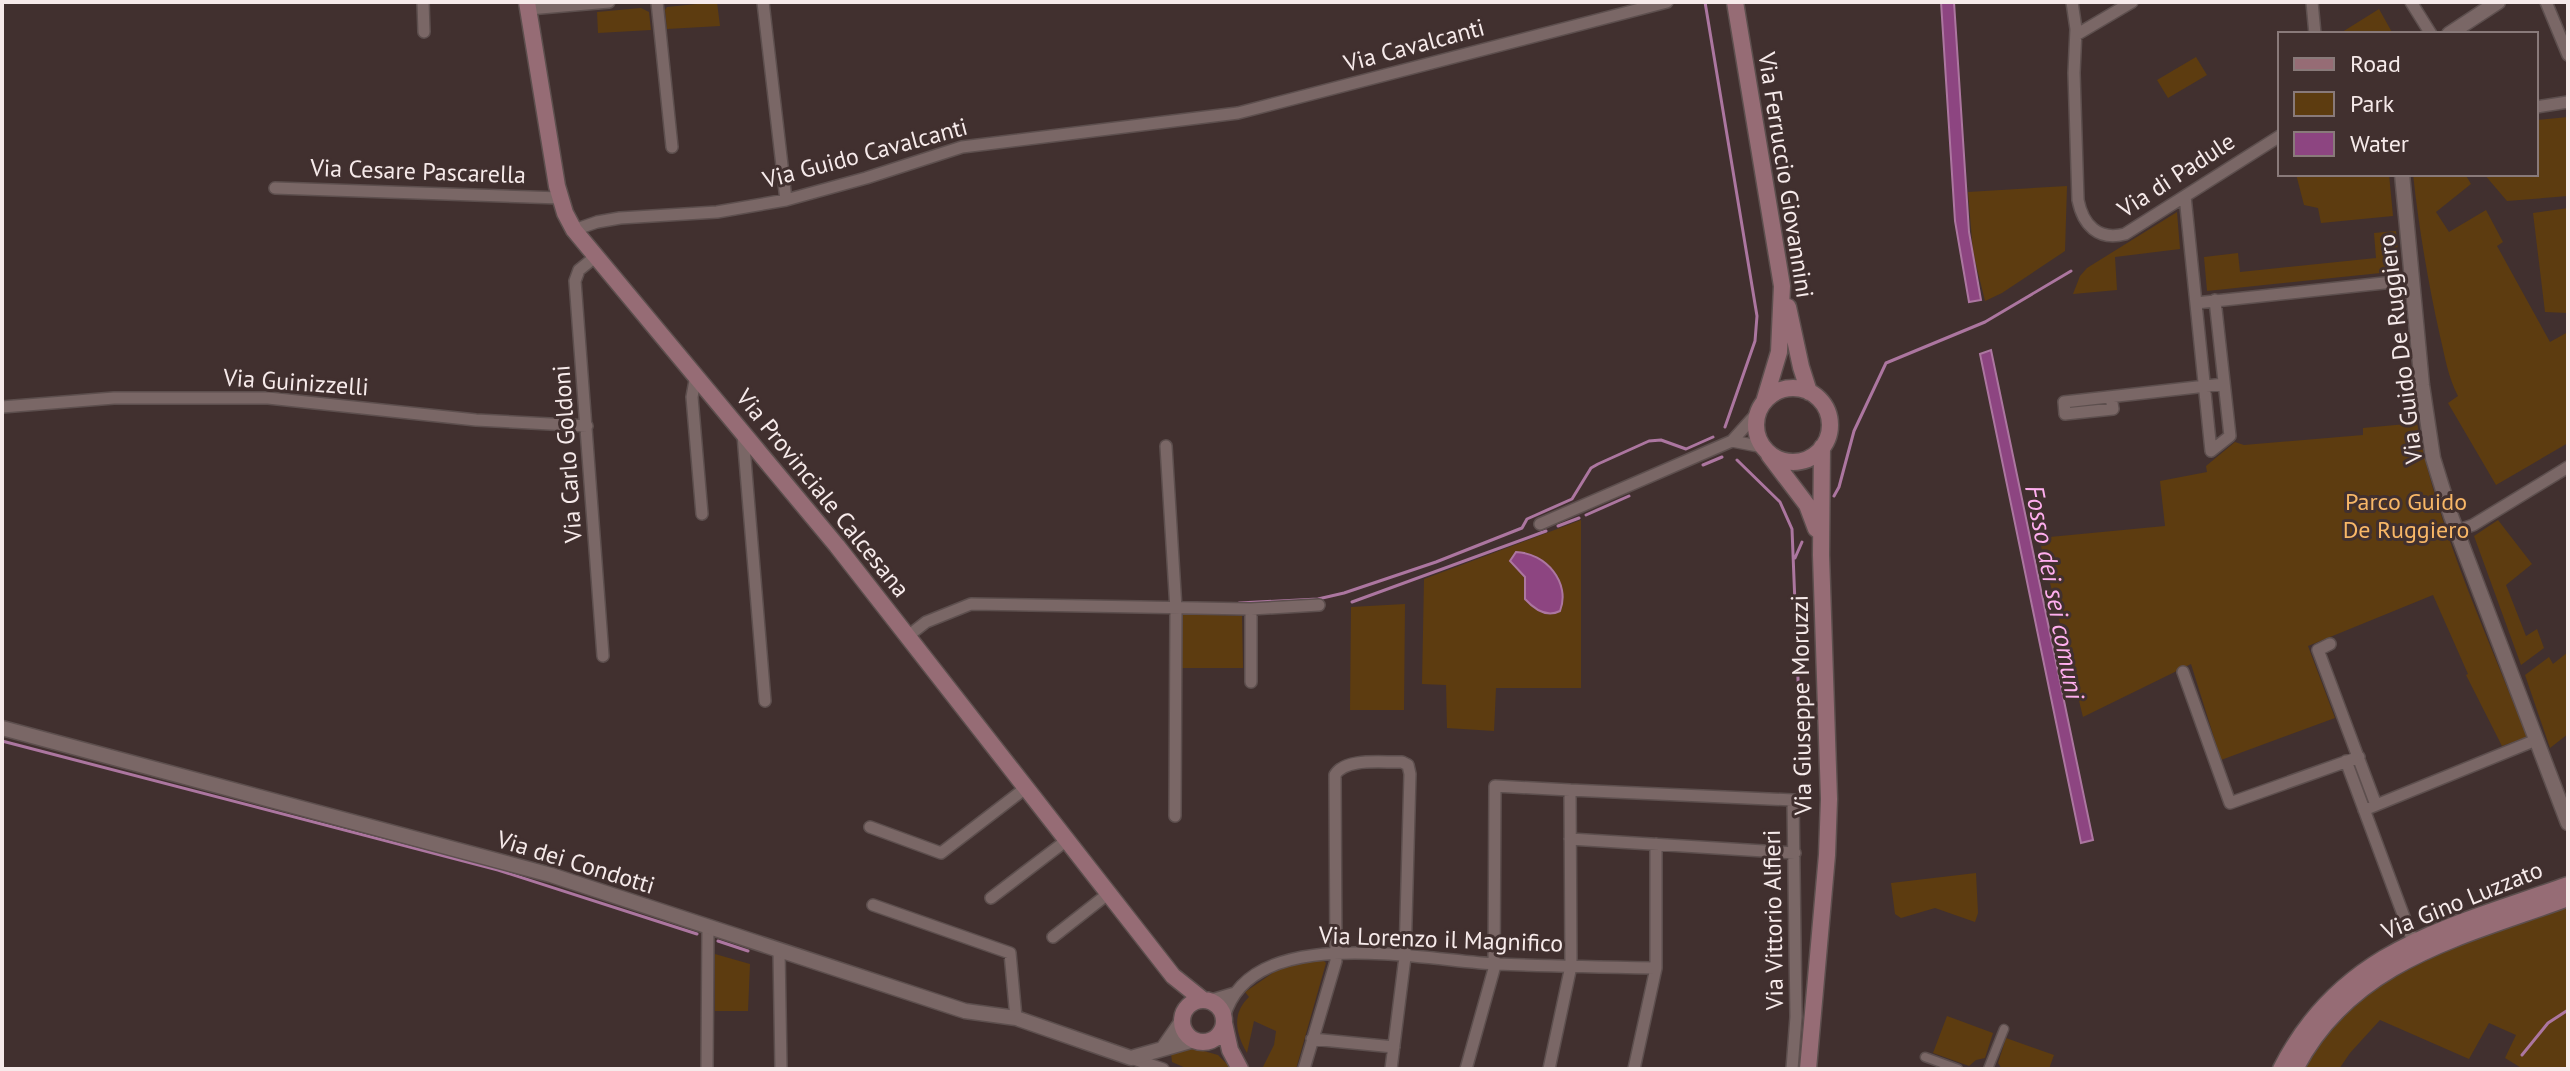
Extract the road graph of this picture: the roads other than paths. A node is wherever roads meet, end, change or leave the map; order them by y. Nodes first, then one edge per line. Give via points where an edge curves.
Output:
1 (423, 2) edge
2 (609, 2) edge
3 (657, 2) edge
4 (763, 2) edge
5 (1667, 2) edge
6 (1735, 2) edge
7 (2072, 2) edge
8 (2132, 2) edge
9 (2312, 2) edge
10 (2411, 2) edge
11 (2498, 2) edge
12 (2546, 2) edge
13 (528, 6) edge
14 (424, 32) dead end
15 (2315, 32) edge
16 (2430, 32) edge
17 (2452, 32) edge
18 (2076, 35) junction
19 (2568, 55) edge
20 (2568, 102) edge
21 (2538, 107) edge
22 (1217, 117) joint
23 (2278, 137) edge
24 (672, 147) dead end
25 (2402, 176) edge
26 (275, 188) dead end
27 (2185, 196) junction
28 (560, 198) junction
29 (786, 200) junction
30 (574, 230) junction
31 (595, 257) junction
32 (2412, 280) junction
33 (1782, 286) junction
34 (2215, 300) junction
35 (2196, 303) junction
36 (696, 375) junction
37 (2224, 384) junction
38 (2204, 387) junction
39 (1809, 392) junction
40 (2111, 397) dead end
41 (2, 407) edge
42 (1761, 407) junction
43 (587, 426) junction
44 (743, 431) junction
45 (1732, 441) junction
46 (1166, 446) dead end
47 (1822, 447) junction
48 (1765, 449) junction
49 (2568, 467) edge
50 (702, 514) dead end
51 (1540, 524) dead end
52 (2456, 531) junction
53 (1821, 555) junction
54 (1319, 605) dead end
55 (1176, 609) junction
56 (1251, 609) junction
57 (908, 636) junction
58 (2330, 644) dead end
59 (603, 656) dead end
60 (2183, 672) dead end
61 (1251, 682) dead end
62 (765, 701) dead end
63 (2, 728) edge
64 (2536, 740) junction
65 (2359, 757) junction
66 (2346, 761) junction
67 (1027, 787) junction
68 (1570, 790) junction
69 (2376, 805) junction
70 (2364, 810) junction
71 (1175, 816) dead end
72 (2568, 823) edge
73 (870, 827) dead end
74 (1570, 839) junction
75 (1067, 840) junction
76 (1656, 844) junction
77 (1795, 853) junction
78 (1827, 855) junction
79 (2568, 885) edge
80 (1109, 893) junction
81 (991, 898) dead end
82 (2568, 898) edge
83 (873, 905) dead end
84 (708, 926) junction
85 (1053, 937) dead end
86 (2413, 941) junction
87 (779, 950) junction
88 (1336, 952) junction
89 (1405, 957) junction
90 (1494, 964) junction
91 (1571, 966) junction
92 (1656, 968) junction
93 (1173, 976) junction
94 (1236, 993) junction
95 (1206, 1001) junction
96 (1184, 1016) junction
97 (1016, 1018) junction
98 (1224, 1021) junction
99 (2004, 1029) dead end
100 (1312, 1039) junction
101 (1201, 1041) junction
102 (1394, 1047) junction
103 (1159, 1051) junction
104 (1925, 1057) dead end
105 (1131, 1058) junction
106 (1238, 1066) edge
107 (707, 1069) edge
108 (781, 1069) edge
109 (1164, 1069) edge
110 (1304, 1069) edge
111 (1391, 1069) edge
112 (1466, 1069) edge
113 (1549, 1069) edge
114 (1634, 1069) edge
115 (1792, 1069) edge
116 (1808, 1069) edge
117 (1818, 1069) edge
118 (1958, 1069) edge
119 (1988, 1069) edge
120 (2281, 1069) edge
121 (2295, 1069) edge

1 - 14 street
2 - 13 street
3 - 24 street
4 - 29 street
5 - 22 street, Via Cavalcanti
6 - 33 main road, Via Ferruccio Giovannini
7 - 18 street
8 - 18 street
9 - 15 street
10 - 16 street
11 - 17 street
12 - 19 street
13 - 28 main road, Via Provinciale Calcesana
18 - 27 street, Via di Padule via 2077,197 2082,216 2093,230 2125,234
20 - 21 street
22 - 29 street, Via Guido Cavalcanti via 962,147
23 - 27 street, Via di Padule
25 - 32 street, Via Guido De Ruggiero
26 - 28 street, Via Cesare Pascarella
27 - 35 street
28 - 30 main road, Via Provinciale Calcesana
29 - 30 street, Via Guido Cavalcanti via 717,212 620,218
30 - 31 main road, Via Provinciale Calcesana
31 - 36 main road, Via Provinciale Calcesana
31 - 43 street, Via Carlo Goldoni via 575,281
32 - 34 street
32 - 52 street, Via Guido De Ruggiero via 2431,447
33 - 39 main road, Via Ferruccio Giovannini
33 - 42 main road, Via Ferruccio Giovannini via 1779,352
34 - 35 street
34 - 37 street
35 - 38 street
36 - 44 main road, Via Provinciale Calcesana
36 - 50 street via 692,397
37 - 38 street
37 - 38 street via 2230,436 2211,451
38 - 40 street
39 - 42 main road via 1785,389
39 - 47 main road via 1828,416
41 - 43 street, Via Guinizzelli via 114,398 268,398
42 - 45 street
42 - 48 main road via 1756,429
43 - 59 street, Via Carlo Goldoni
44 - 57 main road, Via Provinciale Calcesana
44 - 62 street
45 - 48 street
45 - 51 street
46 - 55 street
47 - 48 main road via 1795,462
47 - 53 main road, Via Giuseppe Moruzzi
48 - 53 main road, Via Giuseppe Moruzzi via 1807,505
49 - 52 street
52 - 64 street, Via Guido De Ruggiero
53 - 78 main road, Via Giuseppe Moruzzi via 1829,741
54 - 56 street
55 - 56 street
55 - 57 street via 971,604 926,622
55 - 71 street
56 - 61 street
57 - 67 main road, Via Provinciale Calcesana
58 - 65 street via 2318,650
60 - 66 street via 2230,803
63 - 84 street, Via dei Condotti via 551,875
64 - 69 street
64 - 72 street, Via Guido De Ruggiero
65 - 66 street
65 - 69 street
66 - 70 street
67 - 73 street via 941,853
67 - 75 main road, Via Provinciale Calcesana
68 - 74 street
68 - 77 street, Via Vittorio Alfieri via 1793,800
68 - 90 street via 1495,786
69 - 70 street
70 - 86 street
74 - 76 street
74 - 91 street
75 - 80 main road, Via Provinciale Calcesana
75 - 81 street
76 - 77 street
76 - 92 street
77 - 115 street, Via Vittorio Alfieri
78 - 116 main road, Via Giuseppe Moruzzi
78 - 117 main road, Via Giuseppe Moruzzi via 1830,916
79 - 86 main road, Via Gino Luzzato
80 - 85 street
80 - 93 main road, Via Provinciale Calcesana
82 - 121 main road, Via Gino Luzzato via 2430,948 2381,973 2332,1015
83 - 97 street via 1010,953
84 - 87 street, Via dei Condotti
84 - 107 street
86 - 120 main road, Via Gino Luzzato via 2372,964 2331,998 2304,1029
87 - 97 street, Via dei Condotti via 965,1011
87 - 108 street
88 - 89 street, Via Lorenzo il Magnifico
88 - 89 street via 1336,772 1347,765 1402,762 1410,774
88 - 94 street, Via Lorenzo il Magnifico via 1275,964
88 - 100 street
89 - 90 street, Via Lorenzo il Magnifico
89 - 102 street
90 - 91 street, Via Lorenzo il Magnifico
90 - 112 street
91 - 92 street, Via Lorenzo il Magnifico
91 - 113 street
92 - 114 street
93 - 95 main road, Via Provinciale Calcesana
93 - 96 main road, Via Provinciale Calcesana via 1183,993
94 - 95 street, Via Lorenzo il Magnifico
94 - 98 street, Via Lorenzo il Magnifico
95 - 96 main road via 1193,1003
95 - 98 main road via 1219,1007
96 - 101 main road via 1185,1032
96 - 103 street
97 - 105 street, Via dei Condotti
98 - 101 main road via 1217,1037
98 - 106 main road
99 - 119 street
100 - 102 street
100 - 110 street
101 - 103 street
101 - 106 main road
102 - 111 street
103 - 105 street
103 - 109 street, Via dei Condotti
104 - 118 street
105 - 109 street, Via dei Condotti

